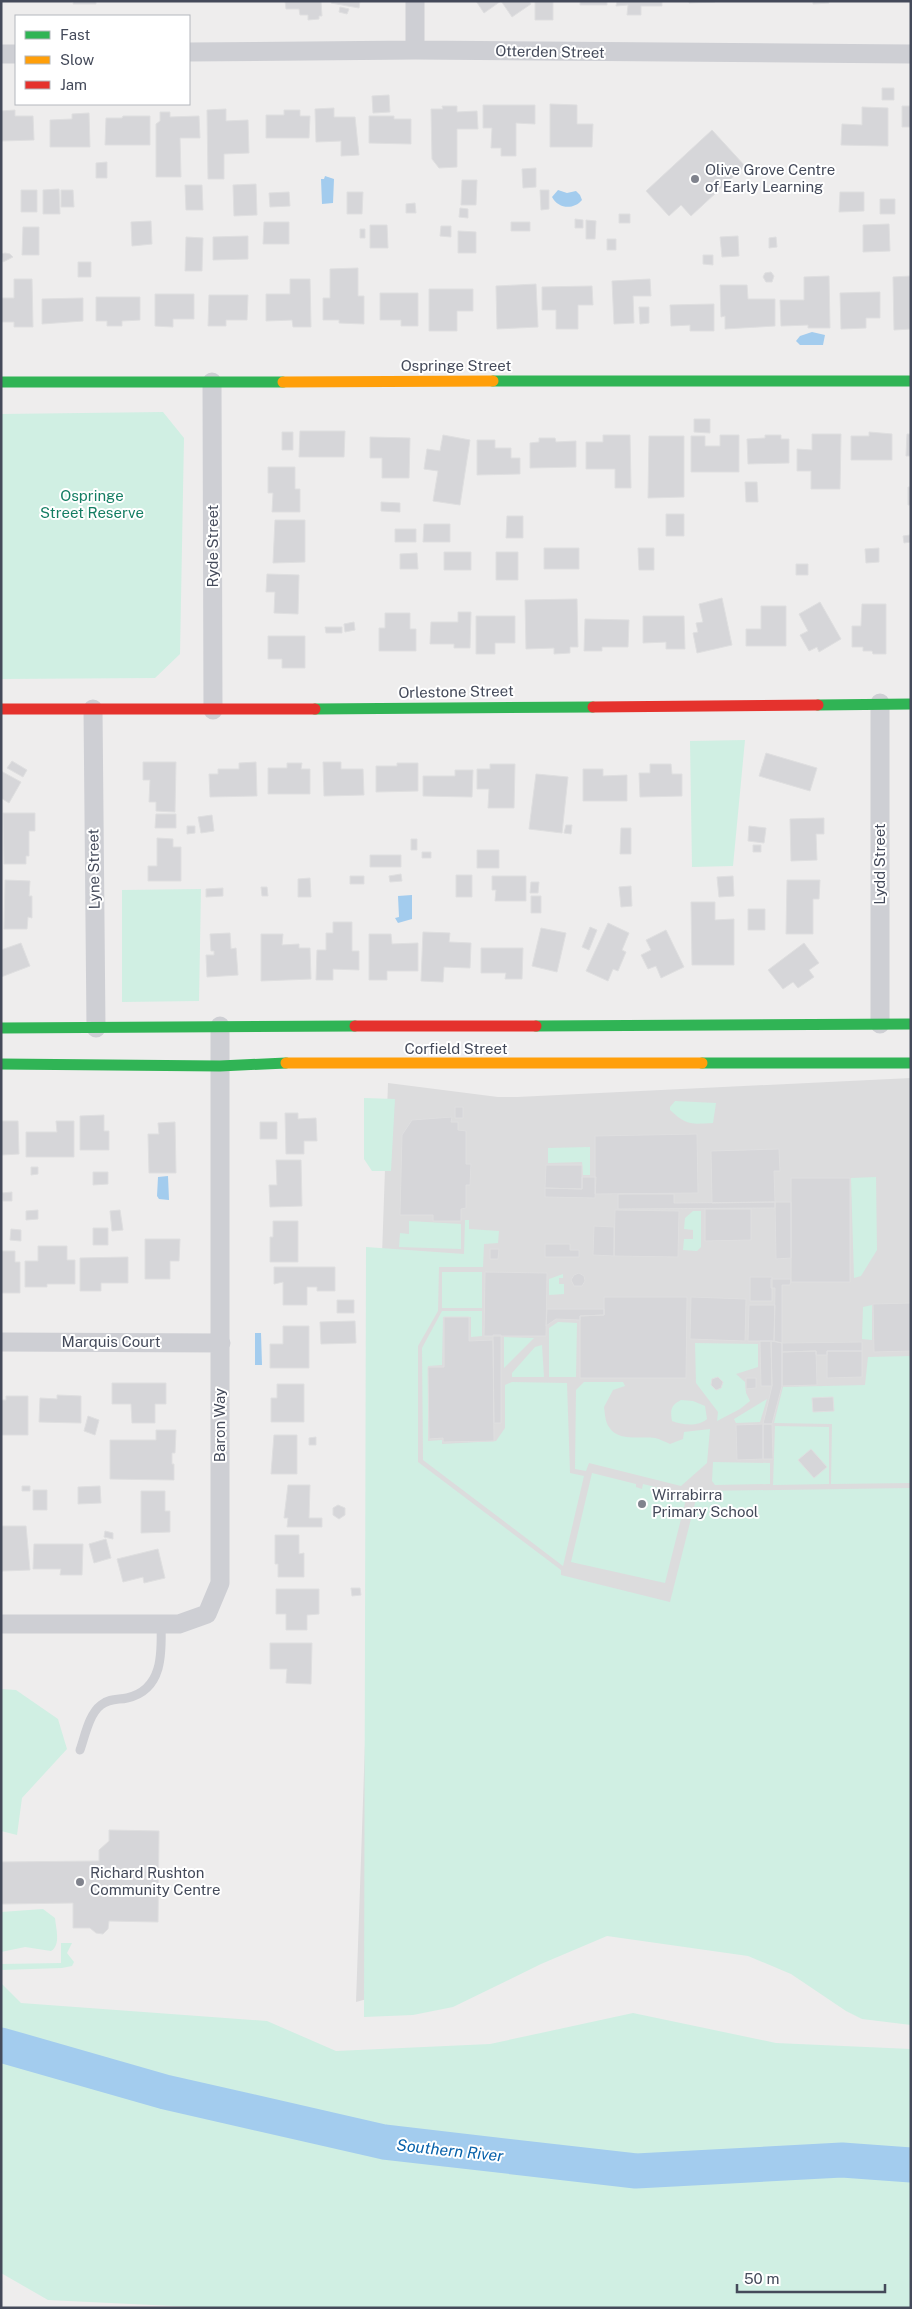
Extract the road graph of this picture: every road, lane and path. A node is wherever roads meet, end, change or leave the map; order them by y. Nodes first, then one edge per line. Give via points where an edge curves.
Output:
1 (415, 1) edge
2 (415, 50) junction
3 (190, 52) edge
4 (1, 54) edge
5 (15, 54) edge
6 (911, 54) edge
7 (911, 381) edge
8 (1, 382) edge
9 (212, 382) junction
10 (880, 703) junction
11 (911, 704) edge
12 (1, 709) edge
13 (93, 709) junction
14 (214, 710) junction
15 (880, 1024) junction
16 (911, 1024) edge
17 (220, 1026) junction
18 (1, 1028) edge
19 (96, 1028) junction
20 (911, 1063) edge
21 (1, 1064) edge
22 (220, 1066) junction
23 (1, 1342) edge
24 (221, 1342) junction
25 (1, 1624) edge
26 (161, 1624) junction
27 (80, 1750) dead end

1 - 2 street
2 - 3 street, Otterden Street
2 - 6 street, Otterden Street
4 - 5 street
7 - 9 main road, Ospringe Street
8 - 9 main road, Ospringe Street
9 - 14 street, Ryde Street
10 - 11 main road, Orlestone Street
10 - 14 main road, Orlestone Street
10 - 15 street, Lydd Street
12 - 13 main road, Orlestone Street
13 - 14 main road, Orlestone Street
13 - 19 street, Lyne Street
15 - 16 main road, Corfield Street
15 - 17 main road, Corfield Street
17 - 19 main road, Corfield Street
17 - 22 street, Baron Way
18 - 19 main road, Corfield Street
20 - 22 main road, Corfield Street via 273,1063
21 - 22 main road, Corfield Street
22 - 24 street, Baron Way
23 - 24 street, Marquis Court
24 - 26 street, Baron Way via 220,1583 207,1614 179,1624
25 - 26 street, Baron Way
26 - 27 lane via 162,1654 156,1676 144,1691 128,1698 110,1699 100,1706 90,1720

